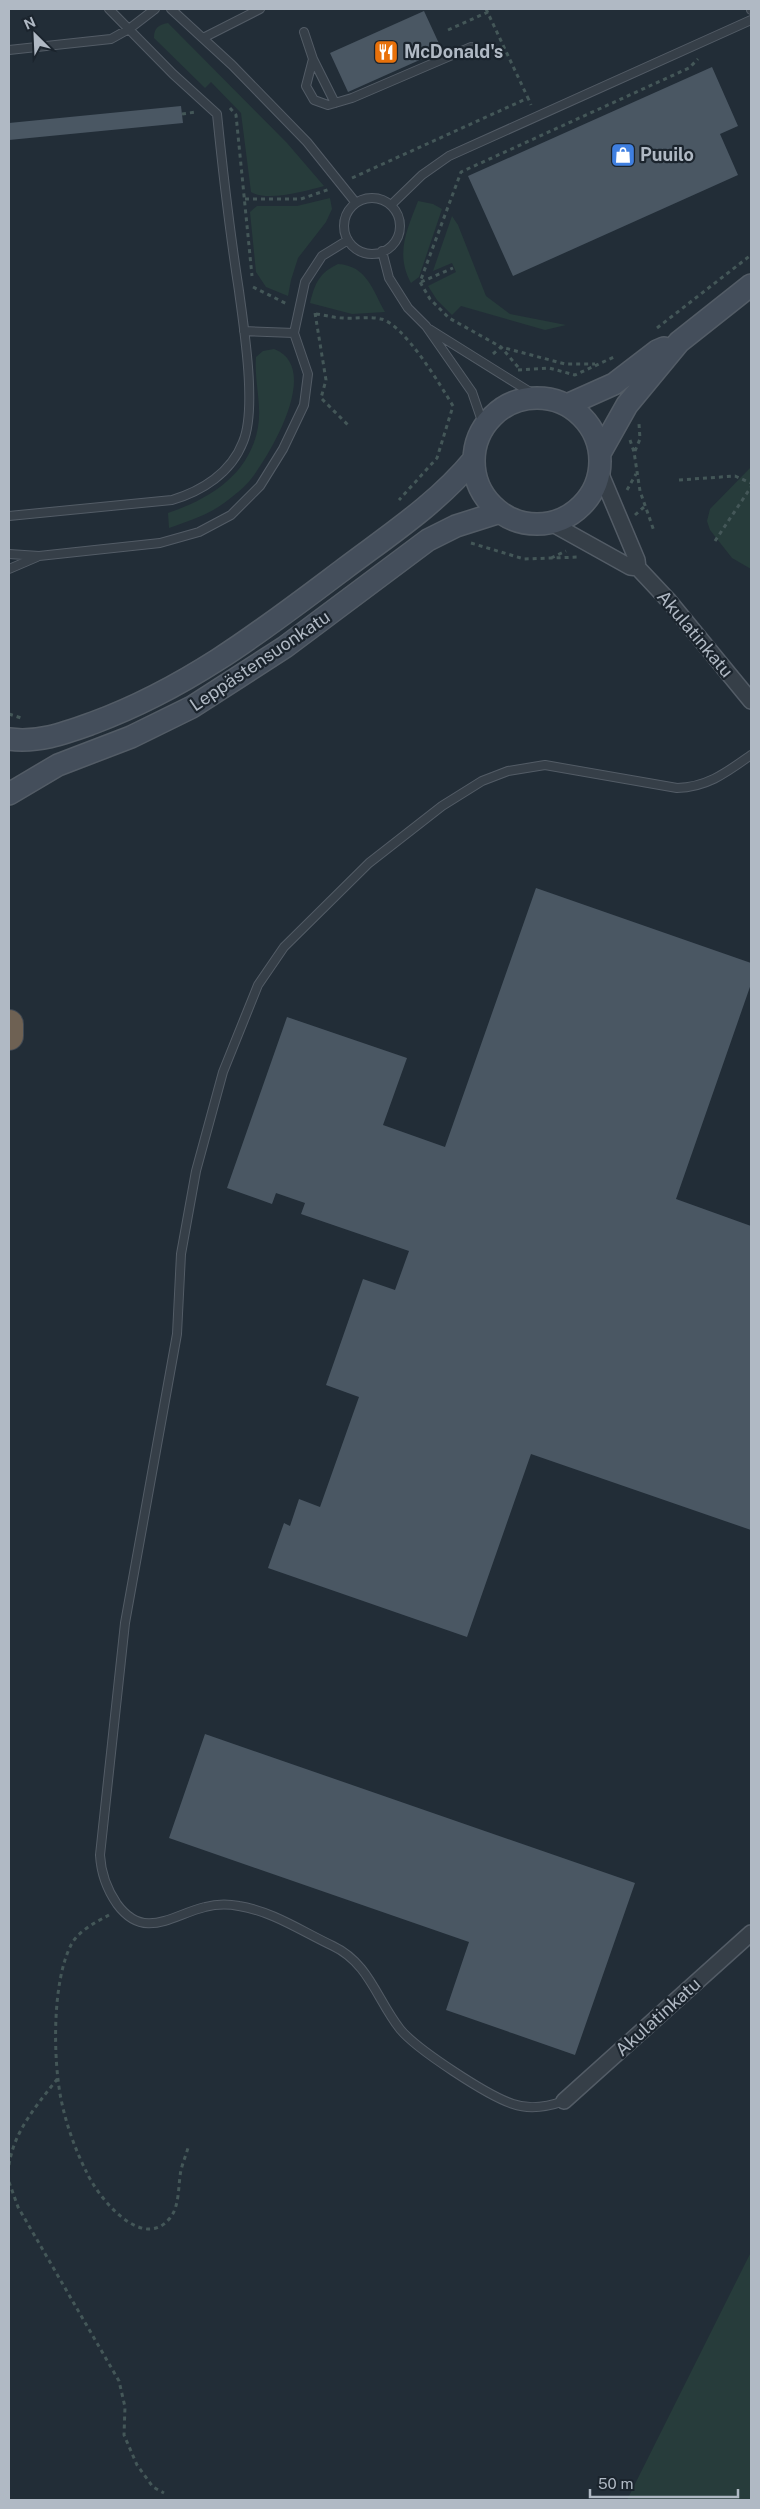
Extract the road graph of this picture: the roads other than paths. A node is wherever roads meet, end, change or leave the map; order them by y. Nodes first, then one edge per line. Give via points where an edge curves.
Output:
1 (109, 9) edge
2 (155, 9) edge
3 (171, 9) edge
4 (260, 9) edge
5 (751, 20) edge
6 (129, 28) junction
7 (304, 32) dead end
8 (203, 38) junction
9 (471, 47) dead end
10 (9, 50) edge
11 (313, 59) junction
12 (335, 103) junction
13 (356, 203) junction
14 (391, 205) junction
15 (348, 240) junction
16 (382, 251) junction
17 (751, 285) edge
18 (426, 326) junction
19 (244, 331) junction
20 (294, 332) junction
21 (678, 342) junction
22 (538, 397) junction
23 (567, 405) junction
24 (484, 427) junction
25 (474, 460) junction
26 (600, 462) junction
27 (500, 512) junction
28 (9, 516) edge
29 (551, 523) junction
30 (9, 554) edge
31 (39, 556) junction
32 (638, 568) junction
33 (9, 569) edge
34 (751, 701) edge
35 (9, 739) edge
36 (751, 754) edge
37 (9, 794) edge
38 (9, 1024) edge
39 (9, 1036) edge
40 (751, 1933) edge
41 (564, 2101) joint

1 - 6 lane
2 - 6 lane
3 - 8 lane
4 - 8 lane
5 - 14 lane via 449,156 422,175
6 - 10 lane via 111,39
6 - 19 lane via 217,114
7 - 11 lane
8 - 13 lane via 307,142
9 - 12 lane
11 - 12 lane
11 - 12 lane via 306,86 314,100 328,105
13 - 14 lane via 371,197
13 - 15 lane via 345,217 344,229
14 - 16 lane via 398,214 399,235 394,244
15 - 16 lane via 365,253
15 - 20 lane via 322,256 305,282
16 - 18 lane via 389,278 408,308
17 - 21 main road
18 - 22 lane
18 - 24 lane via 472,392
19 - 20 lane
19 - 28 lane via 248,419 244,442 222,474 190,495 172,500
20 - 31 lane via 308,374 304,405 283,449 260,486 230,514 199,532 160,543
21 - 23 main road via 657,351 614,384
21 - 26 main road via 627,405
22 - 23 main road
22 - 24 main road via 507,405
23 - 26 main road via 590,425 597,438
24 - 25 main road
25 - 27 main road via 475,475 481,489
25 - 35 main road, Leppästensuonkatu via 456,482 424,509 239,648 125,711 50,737 26,741
26 - 29 main road via 594,490 582,506
26 - 32 street, Akulatinkatu
27 - 29 main road via 516,521
27 - 37 main road, Leppästensuonkatu via 428,540 286,647 192,707 131,737 58,765
29 - 32 street, Akulatinkatu via 630,567
30 - 31 lane
31 - 33 lane
32 - 34 street, Akulatinkatu
36 - 41 lane via 723,776 694,788 545,766 508,770 482,781 442,806 369,863 284,947 258,985 223,1072 196,1171 181,1254 177,1334 125,1623 100,1855 105,1883 121,1909 139,1922 150,1924 218,1905 239,1906 263,1913 351,1957 363,1969 396,2024 414,2044 486,2091 512,2104 527,2107 548,2107
38 - 39 highway
40 - 41 street, Akulatinkatu

